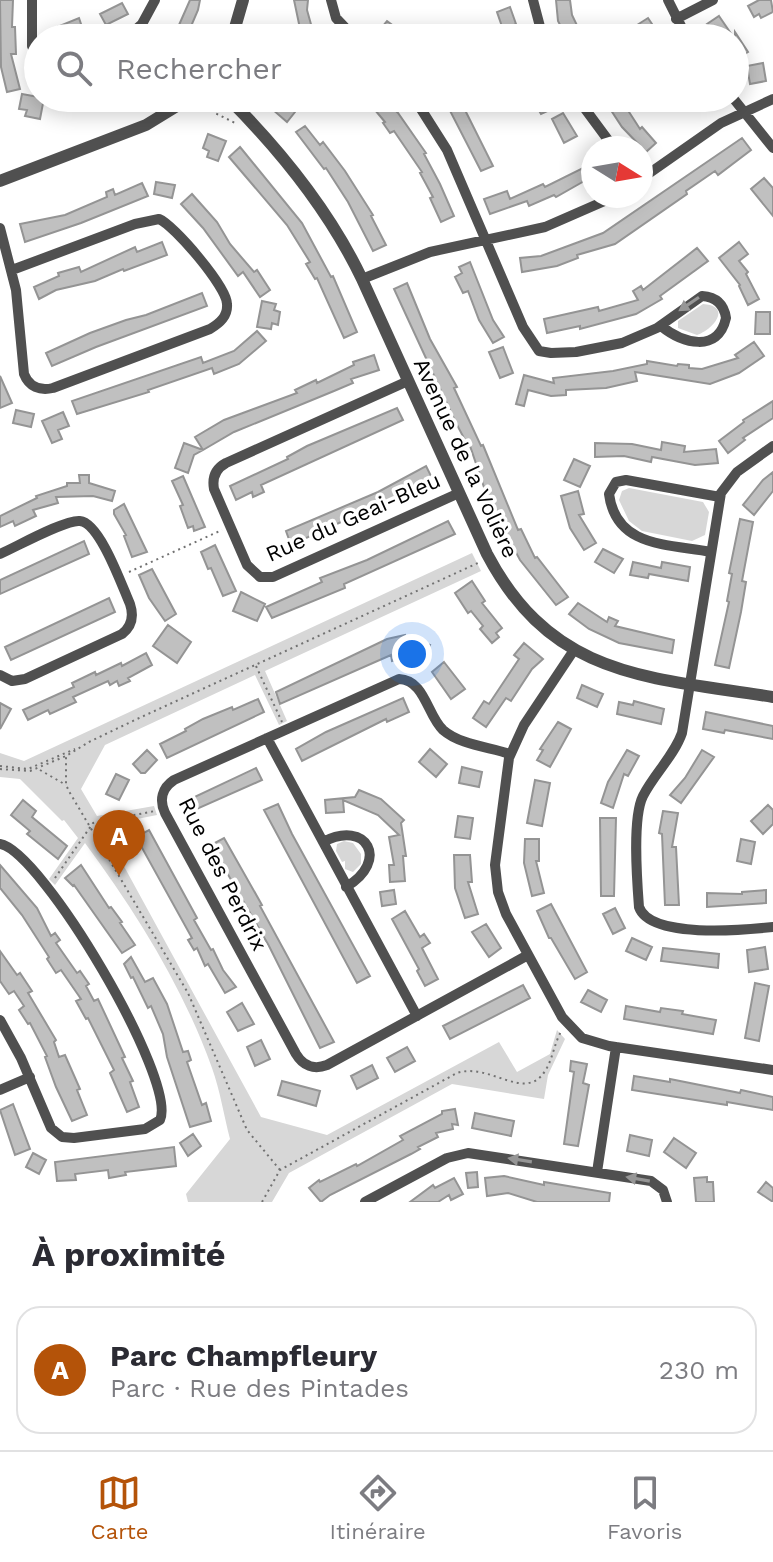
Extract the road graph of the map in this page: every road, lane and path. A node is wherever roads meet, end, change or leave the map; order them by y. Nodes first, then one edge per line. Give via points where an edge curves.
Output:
1 (32, 0) edge
2 (155, 0) edge
3 (243, 0) edge
4 (331, 0) edge
5 (533, 0) edge
6 (668, 0) edge
7 (713, 0) edge
8 (676, 19) junction
9 (32, 24) edge
10 (142, 24) edge
11 (236, 24) edge
12 (342, 24) edge
13 (539, 24) edge
14 (679, 24) edge
15 (773, 99) edge
16 (749, 109) edge
17 (167, 112) edge
18 (215, 112) edge
19 (241, 112) edge
20 (423, 112) edge
21 (587, 112) edge
22 (742, 112) edge
23 (745, 112) edge
24 (235, 123) dead end
25 (605, 136) edge
26 (773, 148) edge
27 (653, 170) edge
28 (0, 181) edge
29 (589, 208) edge
30 (0, 228) edge
31 (484, 240) junction
32 (12, 270) junction
33 (362, 279) junction
34 (661, 326) junction
35 (408, 381) junction
36 (773, 446) edge
37 (459, 493) junction
38 (720, 497) junction
39 (223, 529) dead end
40 (711, 552) junction
41 (0, 554) edge
42 (478, 564) dead end
43 (124, 574) dead end
44 (574, 650) junction
45 (255, 665) junction
46 (0, 675) edge
47 (690, 684) junction
48 (773, 697) edge
49 (282, 723) dead end
50 (267, 738) junction
51 (76, 749) junction
52 (510, 754) junction
53 (66, 756) junction
54 (38, 767) junction
55 (0, 768) edge
56 (66, 785) junction
57 (155, 811) dead end
58 (91, 828) junction
59 (323, 842) junction
60 (0, 844) edge
61 (52, 882) dead end
62 (346, 887) junction
63 (773, 927) edge
64 (528, 955) junction
65 (417, 1016) junction
66 (0, 1020) edge
67 (560, 1031) dead end
68 (616, 1047) junction
69 (773, 1070) edge
70 (30, 1077) junction
71 (0, 1090) edge
72 (280, 1170) junction
73 (597, 1172) junction
74 (262, 1202) edge
75 (365, 1202) edge
76 (667, 1202) edge

1 - 9 street
2 - 10 street
3 - 11 street
4 - 12 street
5 - 13 street
6 - 8 street
7 - 8 street
8 - 14 street
15 - 16 street
17 - 28 street
18 - 24 path
19 - 33 street, Avenue de la Volière via 306,185
20 - 31 street via 447,150
21 - 25 street
22 - 27 street
23 - 26 street
29 - 31 street via 545,227
30 - 32 street
31 - 33 street via 430,252
31 - 34 street via 523,327 542,352 612,345
32 - 32 street via 24,374 42,389 210,329 227,307 211,276 170,225 159,219
33 - 35 street, Avenue de la Volière
34 -> 34 street via 702,343 723,327 726,318 719,302 702,296
35 - 37 street, Avenue de la Volière
35 - 37 street, Rue du Geai-Bleu via 218,469 214,489 247,565 260,577 276,576
36 - 38 street via 732,477
37 - 44 street, Avenue de la Volière via 511,593 541,626
38 - 40 street
38 - 40 street via 626,480 616,482 609,494 620,522 633,536
39 - 43 path
40 - 47 street
41 - 46 street via 73,521 87,523 98,533 132,615 122,634 25,679 12,681
42 - 45 path
44 - 47 street, Avenue de la Volière via 628,673
44 - 52 street
45 - 49 path
45 - 51 path
47 - 48 street, Avenue de la Volière
47 - 63 street via 680,738 638,809 640,910 652,922 700,930
50 - 52 street, Rue des Perdrix via 402,679 416,686 446,732
50 - 59 street
50 - 65 street, Rue des Perdrix via 169,784 161,801 172,826 304,1064 324,1066
51 - 53 path
51 - 54 path
52 - 64 street via 495,871 504,909
53 - 54 path
53 - 56 path
54 - 55 path
54 - 56 path
56 - 58 path
57 - 58 path via 95,822
58 - 61 path
58 - 72 path via 186,989 247,1130
59 - 62 street
59 - 62 street via 349,834 366,847 367,869
60 - 70 street via 12,848 32,871 96,957 140,1044 162,1113 148,1128 66,1138 51,1128
62 - 65 street
64 - 65 street, Rue des Perdrix
64 - 68 street via 572,1030
66 - 70 street
67 - 72 path via 546,1071 536,1081 515,1084 484,1071 462,1071
68 - 69 street
68 - 73 street
70 - 71 street
72 - 74 path
73 -> 75 street via 463,1153
76 -> 73 street via 663,1190 651,1181

